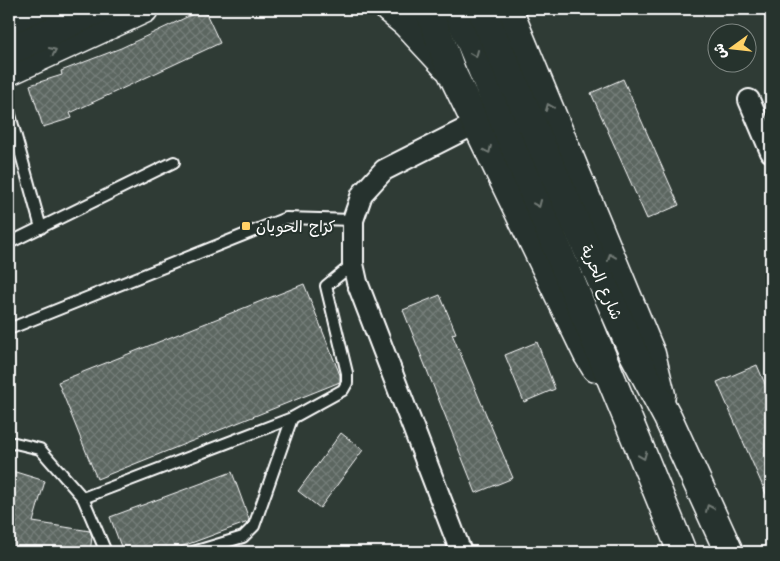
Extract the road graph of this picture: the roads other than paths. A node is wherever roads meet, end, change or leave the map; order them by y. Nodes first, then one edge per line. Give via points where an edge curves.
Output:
1 (15, 9) edge
2 (45, 9) edge
3 (99, 9) edge
4 (144, 9) edge
5 (389, 9) edge
6 (481, 9) edge
7 (508, 9) edge
8 (438, 10) edge
9 (9, 12) edge
10 (9, 26) edge
11 (9, 51) edge
12 (9, 71) edge
13 (451, 71) junction
14 (749, 100) dead end
15 (9, 111) edge
16 (475, 124) junction
17 (771, 152) edge
18 (174, 162) dead end
19 (352, 220) junction
20 (41, 228) junction
21 (9, 243) edge
22 (353, 264) junction
23 (9, 329) edge
24 (292, 418) junction
25 (668, 418) junction
26 (632, 428) junction
27 (9, 444) edge
28 (83, 498) junction
29 (106, 552) edge
30 (193, 552) edge
31 (461, 552) edge
32 (682, 552) edge
33 (729, 552) edge

1 - 9 main road
2 - 10 main road
3 - 11 main road
12 -> 4 main road
5 - 13 main road
6 - 25 main road, شارع الحرية via 634,354
25 -> 7 main road via 651,354
8 - 13 main road
8 -> 26 main road, شارع الحرية via 564,268
13 - 16 main road
14 - 17 street
15 - 20 lane
16 - 19 street via 384,170 362,194
16 -> 26 main road via 588,355
18 - 20 lane
19 - 22 street
19 - 23 lane via 286,218
20 - 21 lane
22 - 24 lane via 326,286 348,373 347,383 343,390
22 - 31 street via 357,282
24 - 28 lane
24 - 30 lane via 254,526 243,537
33 -> 25 main road, شارع الحرية
26 -> 32 main road, شارع الحرية
27 - 28 lane via 40,449
28 - 29 lane

